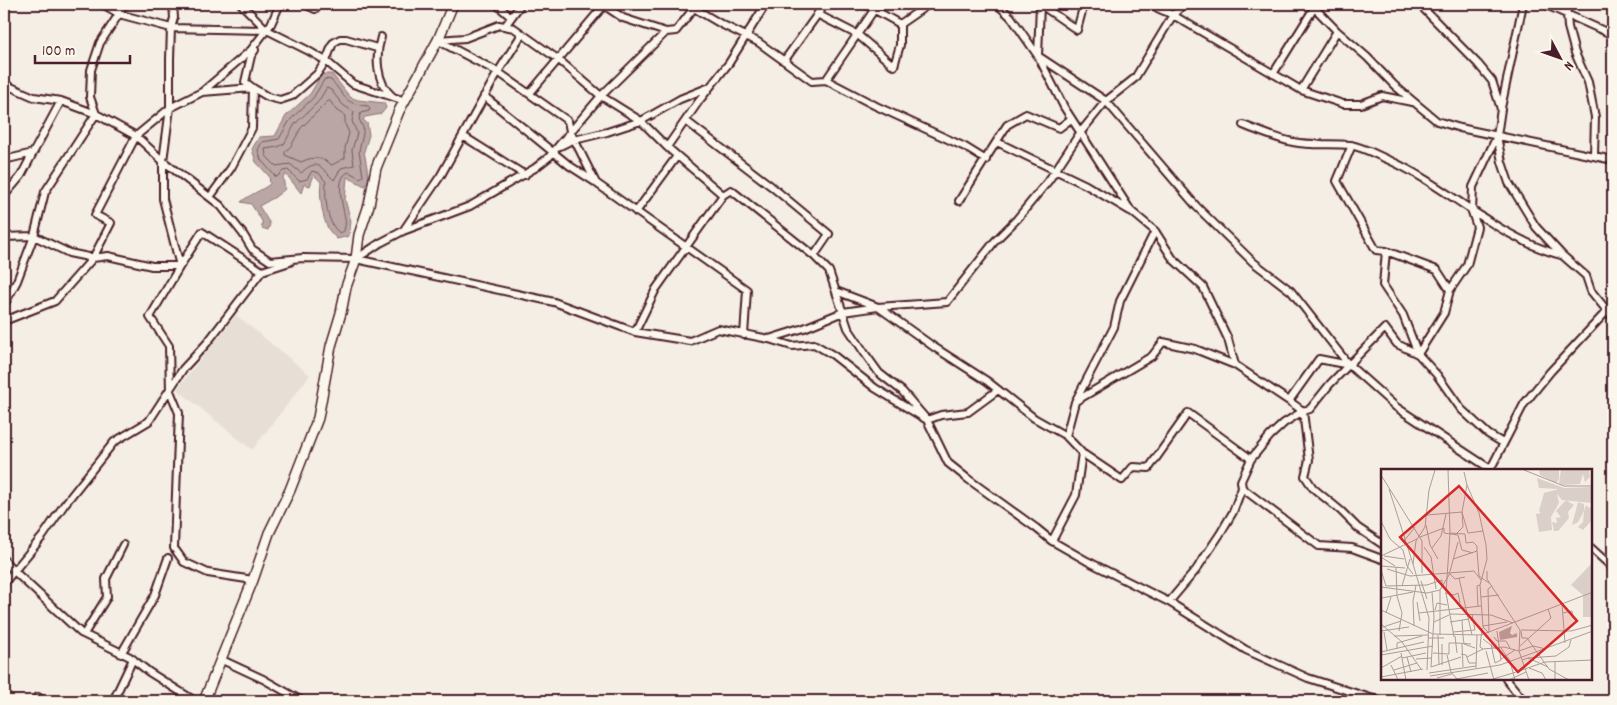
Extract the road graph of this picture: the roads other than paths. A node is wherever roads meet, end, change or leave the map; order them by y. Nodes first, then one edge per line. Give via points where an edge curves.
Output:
1 (7, 4) edge
2 (103, 4) edge
3 (124, 4) edge
4 (173, 4) edge
5 (241, 4) edge
6 (280, 4) edge
7 (304, 4) edge
8 (321, 4) edge
9 (496, 4) edge
10 (521, 4) edge
11 (604, 4) edge
12 (688, 4) edge
13 (766, 4) edge
14 (825, 4) edge
15 (864, 4) edge
16 (929, 4) edge
17 (997, 4) edge
18 (1041, 4) edge
19 (1084, 4) edge
20 (1148, 4) edge
21 (1184, 4) edge
22 (1419, 4) edge
23 (1523, 4) edge
24 (1544, 4) edge
25 (1559, 4) edge
26 (1566, 4) edge
27 (451, 5) edge
28 (696, 5) edge
29 (1312, 6) edge
30 (874, 10) junction
31 (4, 12) edge
32 (119, 14) junction
33 (816, 14) junction
34 (1568, 14) junction
35 (1173, 16) junction
36 (511, 17) junction
37 (900, 24) junction
38 (505, 26) junction
39 (171, 28) junction
40 (267, 30) junction
41 (1337, 31) junction
42 (666, 32) junction
43 (522, 34) junction
44 (858, 34) junction
45 (747, 35) junction
46 (1613, 35) edge
47 (381, 37) dead end
48 (438, 40) junction
49 (377, 48) junction
50 (1038, 56) junction
51 (559, 60) junction
52 (326, 61) junction
53 (784, 61) junction
54 (498, 72) junction
55 (1273, 74) junction
56 (826, 80) junction
57 (4, 84) edge
58 (712, 86) junction
59 (254, 88) junction
60 (1301, 90) junction
61 (202, 92) junction
62 (530, 94) junction
63 (484, 96) junction
64 (601, 96) junction
65 (394, 98) junction
66 (405, 100) junction
67 (61, 101) junction
68 (1106, 101) junction
69 (1414, 102) junction
70 (170, 108) junction
71 (1501, 109) junction
72 (96, 114) junction
73 (1071, 119) junction
74 (641, 121) junction
75 (686, 121) junction
76 (1243, 125) dead end
77 (570, 131) junction
78 (1080, 133) junction
79 (136, 136) junction
80 (463, 136) junction
81 (1497, 136) junction
82 (575, 139) junction
83 (997, 142) junction
84 (1352, 146) junction
85 (667, 147) junction
86 (554, 150) junction
87 (33, 153) junction
88 (678, 156) junction
89 (1594, 156) junction
90 (4, 160) edge
91 (986, 160) junction
92 (1613, 160) edge
93 (163, 161) junction
94 (1056, 170) junction
95 (525, 175) junction
96 (596, 182) junction
97 (723, 195) junction
98 (4, 196) edge
99 (210, 197) junction
100 (958, 201) dead end
101 (1131, 211) junction
102 (636, 212) junction
103 (1472, 212) junction
104 (402, 231) junction
105 (1155, 231) junction
106 (34, 236) junction
107 (4, 237) edge
108 (686, 246) junction
109 (1386, 251) junction
110 (1562, 255) junction
111 (814, 256) junction
112 (93, 258) junction
113 (303, 258) junction
114 (356, 258) junction
115 (180, 266) junction
116 (262, 271) junction
117 (1450, 290) junction
118 (836, 291) junction
119 (4, 305) edge
120 (878, 307) junction
121 (1607, 311) junction
122 (843, 312) junction
123 (1613, 318) edge
124 (4, 321) edge
125 (634, 332) junction
126 (744, 335) junction
127 (769, 339) junction
128 (1418, 354) junction
129 (1236, 365) junction
130 (1349, 365) junction
131 (998, 390) junction
132 (170, 391) junction
133 (1289, 401) junction
134 (1074, 402) junction
135 (1303, 411) junction
136 (927, 420) junction
137 (1066, 436) junction
138 (1503, 443) junction
139 (1082, 453) junction
140 (1251, 459) junction
141 (1489, 469) edge
142 (1491, 469) edge
143 (1242, 488) junction
144 (1052, 541) junction
145 (1381, 543) edge
146 (123, 545) dead end
147 (1592, 549) edge
148 (168, 558) dead end
149 (1381, 559) edge
150 (4, 560) edge
151 (1613, 568) edge
152 (14, 571) junction
153 (253, 580) junction
154 (4, 584) edge
155 (1169, 602) junction
156 (84, 634) junction
157 (121, 654) junction
158 (133, 659) junction
159 (220, 659) junction
160 (1507, 680) edge
161 (113, 701) edge
162 (195, 701) edge
163 (204, 701) edge
164 (302, 701) edge
165 (1380, 701) edge
166 (1524, 701) edge

1 - 31 street
2 - 32 street
3 - 32 street
4 - 39 street
5 - 40 street
6 - 40 street
7 - 8 street via 315,9
9 - 36 street
10 - 36 street
11 - 42 street via 624,18
11 - 51 street
12 - 28 street
13 - 45 street
14 - 33 street
15 - 30 street
16 - 37 street
17 - 50 street via 1011,17
18 - 19 street via 1077,30
18 - 50 street
20 - 35 street
21 - 35 street
22 - 71 street via 1492,81
23 - 71 street
24 - 34 street
25 - 34 street
26 - 34 street
27 - 48 street
28 - 42 street via 676,31
28 - 45 street via 721,24
29 - 41 street
29 - 55 street
30 - 37 street
30 - 44 street
32 - 39 street
32 - 72 street via 100,43 91,70 90,97
33 - 44 street
33 - 53 street
34 - 46 street
34 - 89 street via 1568,27 1588,82 1595,117
35 - 55 street
35 - 68 street via 1135,78
36 - 38 street
37 - 44 street via 900,45 894,66
38 - 43 street
38 - 48 street via 499,25 465,38
39 - 40 street
39 - 70 street
40 - 52 street
40 - 59 street via 251,56 245,82
40 - 61 street via 251,50
41 - 60 street
41 - 69 street
42 - 64 street
43 - 51 street
43 - 54 street
44 - 56 street
45 - 53 street
45 - 58 street
47 - 49 street
48 - 54 street
48 - 66 street
49 - 52 street via 340,39 333,43
49 - 65 street via 380,81
50 - 68 street
50 - 73 street
51 - 62 street
51 - 64 street
52 - 59 street via 317,74 292,96 280,100
52 - 65 street via 353,84
53 - 56 street via 812,81
54 - 62 street
54 - 63 street
55 - 60 street
56 - 91 street
57 - 67 street via 34,97
58 - 74 street
58 - 75 street
59 - 61 street
59 - 99 street via 252,128 232,168
60 - 69 street via 1343,104 1360,104 1382,96
61 - 70 street
62 - 77 street via 568,121
63 - 80 street
63 - 86 street
64 - 74 street
64 - 77 street
65 - 66 street
66 - 114 street via 376,168 369,205 358,235
67 - 72 street
67 - 87 street
68 - 78 street
68 - 130 street via 1197,207 1253,262 1291,292
69 - 81 street via 1437,120
70 - 79 street
70 - 93 street
71 - 81 street
72 - 79 street
72 - 106 street via 45,192
73 - 78 street
73 - 83 street via 1058,128 1026,114 1007,125
74 - 82 street
74 - 85 street
75 - 85 street
75 - 111 street via 829,234
76 - 84 street via 1293,142
77 - 82 street
77 - 86 street
78 - 94 street
78 - 101 street
79 - 93 street
79 - 112 street via 96,214 111,223
80 - 95 street
80 - 104 street via 427,198
81 - 89 street
81 - 103 street via 1473,188
81 - 110 street via 1509,183 1536,227
82 - 86 street
82 - 96 street
83 - 91 street
83 - 94 street
84 - 103 street via 1391,161
84 - 109 street via 1337,181 1376,250
85 - 88 street
86 - 95 street
86 - 96 street
87 - 90 street
87 - 98 street via 21,176
88 - 97 street
88 - 102 street
89 - 92 street
91 - 100 street
93 - 99 street
93 - 115 street via 163,199
94 - 101 street
94 - 120 street via 947,302
95 - 104 street via 470,206
96 - 102 street
97 - 108 street
97 - 111 street via 731,190
99 - 113 street via 221,206 252,249 270,262
101 - 105 street
102 - 108 street
103 - 110 street via 1544,250
103 - 117 street via 1477,228 1467,265
104 - 114 street
105 - 129 street via 1173,259 1203,287 1228,339
105 - 134 street via 1120,301 1114,327
106 - 107 street
106 - 112 street via 69,253
106 - 119 street
108 - 125 street via 656,289
108 - 126 street via 747,290
109 - 117 street via 1437,270
109 - 128 street via 1383,285 1403,315
110 - 121 street via 1586,276 1591,291
111 - 118 street via 829,271
112 - 115 street via 108,256 152,266
112 - 124 street via 55,301
113 - 114 street
113 - 116 street
114 - 125 street via 554,302
114 - 153 street via 331,346 318,418 269,533
115 - 116 street via 202,232
115 - 132 street via 150,317 169,346
116 - 132 street
117 - 128 street via 1444,313
118 - 120 street
118 - 122 street
120 - 122 street
120 - 131 street
121 - 123 street
121 - 138 street via 1524,404
122 - 127 street
122 - 136 street via 848,328 879,373 902,391
125 - 126 street via 690,342 718,329
126 - 127 street
127 - 136 street via 792,346 814,344
128 - 130 street via 1397,344 1385,328
128 - 138 street via 1461,410
129 - 133 street
129 - 134 street via 1195,349 1164,342 1152,356
130 - 133 street via 1320,359
130 - 135 street via 1310,408
130 - 141 street via 1396,407
131 - 136 street via 968,412
131 - 137 street via 1034,418
132 - 152 street via 148,422 114,442
132 - 153 street via 179,413 174,548 184,562 208,573
133 - 135 street
134 - 137 street
135 - 140 street via 1284,423
135 - 145 street via 1309,460 1305,476 1358,528
136 - 144 street via 948,463
137 - 139 street
138 - 142 street
139 - 140 street via 1122,480 1133,467 1149,468 1188,413
139 - 144 street via 1076,495
140 - 143 street via 1241,480
143 - 149 street via 1319,546 1352,548
143 - 155 street via 1220,534
144 - 155 street
146 - 156 street via 106,579 107,597
147 - 151 street
148 - 157 street via 155,595
150 - 152 street
152 - 154 street
152 - 156 street
153 - 159 street
155 - 165 street via 1246,650 1308,678
156 - 157 street
157 - 158 street
158 - 161 street
158 - 162 street
159 - 163 street
159 - 164 street
160 - 166 street

